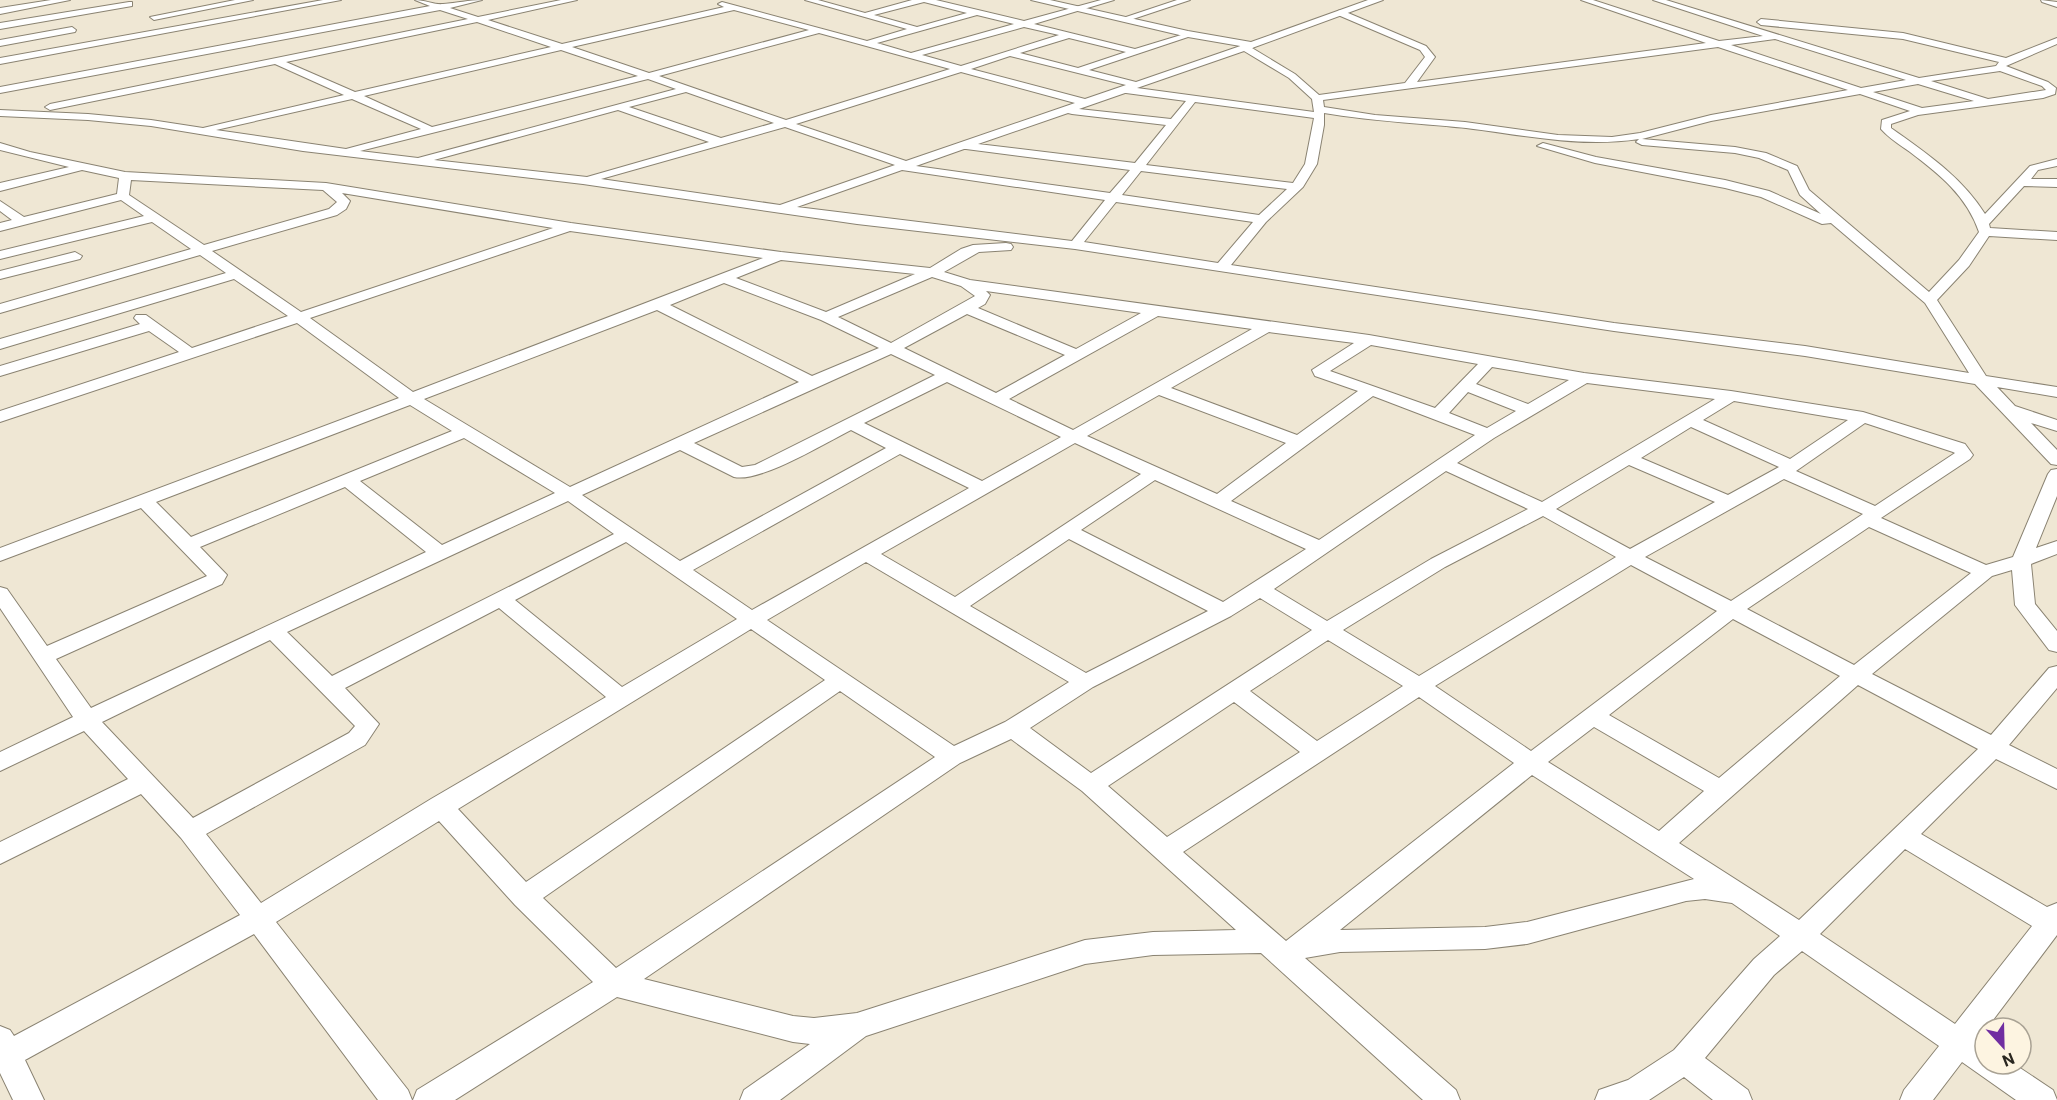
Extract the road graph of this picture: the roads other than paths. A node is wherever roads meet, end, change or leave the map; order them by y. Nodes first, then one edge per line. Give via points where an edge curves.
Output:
1 (66, 0) edge
2 (183, 0) edge
3 (249, 0) edge
4 (337, 0) edge
5 (419, 0) edge
6 (478, 0) edge
7 (573, 0) edge
8 (709, 0) edge
9 (809, 0) edge
10 (838, 0) edge
11 (922, 0) edge
12 (927, 0) edge
13 (1036, 0) edge
14 (1110, 0) edge
15 (1186, 0) edge
16 (1378, 0) edge
17 (1585, 0) edge
18 (1657, 0) edge
19 (2045, 0) edge
20 (7, 1) edge
21 (323, 1) edge
22 (32, 2) edge
23 (824, 3) junction
24 (2057, 5) edge
25 (440, 7) junction
26 (735, 7) junction
27 (137, 9) edge
28 (200, 9) junction
29 (802, 9) dead end
30 (1078, 9) junction
31 (0, 11) edge
32 (792, 11) dead end
33 (977, 13) junction
34 (1341, 13) junction
35 (866, 15) junction
36 (770, 17) junction
37 (46, 18) junction
38 (478, 19) junction
39 (1124, 19) junction
40 (1727, 20) junction
41 (1026, 23) junction
42 (0, 26) edge
43 (179, 28) junction
44 (1669, 28) junction
45 (918, 29) junction
46 (72, 30) junction
47 (820, 30) junction
48 (1188, 34) junction
49 (1070, 35) junction
50 (0, 36) edge
51 (1779, 36) junction
52 (2057, 41) edge
53 (5, 42) edge
54 (100, 42) junction
55 (868, 43) junction
56 (244, 44) junction
57 (1720, 45) junction
58 (1248, 46) junction
59 (561, 47) junction
60 (1138, 52) junction
61 (1010, 53) junction
62 (912, 55) junction
63 (0, 61) edge
64 (279, 61) junction
65 (1868, 64) junction
66 (2004, 65) junction
67 (962, 69) junction
68 (1078, 71) junction
69 (1805, 73) junction
70 (649, 76) junction
71 (1920, 80) junction
72 (1137, 85) junction
73 (1409, 85) junction
74 (687, 89) junction
75 (0, 90) edge
76 (1124, 90) junction
77 (1861, 91) junction
78 (353, 95) junction
79 (1192, 100) junction
80 (1990, 102) junction
81 (1087, 103) junction
82 (618, 107) junction
83 (1318, 108) junction
84 (1066, 110) junction
85 (1924, 111) junction
86 (17, 114) junction
87 (0, 115) edge
88 (788, 123) junction
89 (1174, 123) junction
90 (1465, 125) junction
91 (430, 130) junction
92 (200, 131) junction
93 (1612, 140) junction
94 (721, 142) junction
95 (0, 146) edge
96 (962, 146) junction
97 (339, 153) junction
98 (27, 155) junction
99 (0, 161) edge
100 (413, 162) junction
101 (2057, 162) edge
102 (902, 166) junction
103 (83, 167) junction
104 (1139, 168) junction
105 (124, 176) junction
106 (583, 180) junction
107 (2020, 182) junction
108 (2057, 183) edge
109 (0, 187) edge
110 (326, 187) junction
111 (1297, 187) junction
112 (123, 196) junction
113 (1115, 198) junction
114 (0, 206) edge
115 (780, 209) junction
116 (153, 218) junction
117 (1262, 219) junction
118 (22, 222) junction
119 (571, 227) junction
120 (1984, 227) junction
121 (0, 228) edge
122 (1849, 233) junction
123 (2057, 236) edge
124 (59, 241) junction
125 (1059, 244) junction
126 (1075, 246) junction
127 (201, 251) junction
128 (0, 255) edge
129 (781, 256) junction
130 (88, 268) junction
131 (1221, 268) junction
132 (931, 272) junction
133 (236, 274) junction
134 (0, 275) edge
135 (726, 279) junction
136 (966, 283) junction
137 (1930, 300) junction
138 (658, 305) junction
139 (127, 307) junction
140 (966, 308) junction
141 (0, 309) edge
142 (1156, 311) junction
143 (299, 317) junction
144 (826, 317) junction
145 (152, 325) junction
146 (1267, 327) junction
147 (1369, 340) junction
148 (0, 345) edge
149 (893, 348) junction
150 (190, 353) junction
151 (1077, 355) junction
152 (1489, 362) junction
153 (4, 365) edge
154 (946, 376) junction
155 (1584, 378) junction
156 (1981, 380) junction
157 (812, 382) junction
158 (1466, 386) junction
159 (1156, 388) junction
160 (1372, 390) junction
161 (2057, 392) edge
162 (1731, 396) junction
163 (412, 399) junction
164 (997, 399) junction
165 (2009, 409) junction
166 (1530, 410) junction
167 (1439, 414) junction
168 (0, 417) edge
169 (1863, 417) junction
170 (1690, 420) junction
171 (850, 423) junction
172 (2057, 426) edge
173 (466, 431) junction
174 (1488, 434) junction
175 (1073, 436) junction
176 (1299, 442) junction
177 (682, 444) junction
178 (900, 447) junction
179 (1627, 458) junction
180 (2057, 460) edge
181 (1443, 463) junction
182 (1787, 469) junction
183 (1154, 473) junction
184 (2057, 474) edge
185 (348, 480) junction
186 (981, 488) junction
187 (569, 494) junction
188 (144, 500) junction
189 (1727, 501) junction
190 (1218, 502) junction
191 (1543, 509) junction
192 (1871, 516) junction
193 (1068, 531) junction
194 (628, 534) junction
195 (188, 545) junction
196 (2057, 547) edge
197 (1322, 549) junction
198 (440, 553) junction
199 (866, 554) junction
200 (0, 555) edge
201 (1630, 557) junction
202 (2021, 561) junction
203 (680, 569) junction
204 (1985, 572) junction
205 (1260, 589) junction
206 (0, 593) edge
207 (500, 599) junction
208 (956, 606) junction
209 (1733, 609) junction
210 (1224, 611) junction
211 (752, 619) junction
212 (8, 620) edge
213 (1329, 629) junction
214 (273, 630) junction
215 (2057, 645) edge
216 (42, 657) junction
217 (2057, 673) edge
218 (1857, 674) junction
219 (839, 681) junction
220 (1085, 682) junction
221 (331, 686) junction
222 (1419, 686) junction
223 (1235, 691) junction
224 (621, 698) junction
225 (1593, 716) junction
226 (87, 720) junction
227 (1013, 728) junction
228 (1995, 746) junction
229 (1317, 753) junction
230 (952, 757) junction
231 (0, 762) edge
232 (1532, 763) junction
233 (2057, 780) edge
234 (144, 782) junction
235 (1091, 785) junction
236 (1721, 790) junction
237 (440, 806) junction
238 (190, 831) junction
239 (1903, 836) junction
240 (1661, 846) junction
241 (1165, 851) junction
242 (0, 854) edge
243 (524, 897) junction
244 (1744, 897) junction
245 (259, 918) junction
246 (2054, 919) edge
247 (1800, 936) junction
248 (1285, 948) junction
249 (614, 984) junction
250 (857, 1026) junction
251 (1958, 1043) junction
252 (3, 1050) edge
253 (1973, 1053) edge
254 (1685, 1060) junction
255 (2007, 1076) edge
256 (29, 1100) edge
257 (397, 1100) edge
258 (428, 1100) edge
259 (755, 1100) edge
260 (1445, 1100) edge
261 (1610, 1100) edge
262 (1737, 1100) edge
263 (1915, 1100) edge
264 (2042, 1100) edge

1 - 22 street
2 - 28 street
3 - 28 street
4 - 21 street
5 - 25 street
6 - 25 street
7 - 38 street
8 - 26 street
9 - 23 street
10 - 23 street
11 - 35 street
12 - 33 street
13 - 30 street
14 - 30 street
15 - 39 street
16 - 34 street
17 - 44 street
18 - 40 street
19 - 24 street
20 - 22 street
21 - 43 street
22 - 31 street
23 - 29 street
23 - 35 street
25 - 38 street
25 - 56 street
26 - 36 street
26 - 59 street
27 - 28 street
27 - 37 street
27 - 43 street
30 - 39 street
30 - 41 street
32 - 36 street
33 - 41 street
33 - 45 street
34 - 58 street
34 - 73 street via 1424,48 1430,57
35 - 45 street
36 - 47 street
37 - 42 street
37 - 46 street
38 - 59 street
38 - 64 street
39 - 48 street
40 - 44 street
40 - 51 street
40 - 66 street via 1903,36
41 - 49 street
41 - 62 street
43 - 54 street
44 - 57 street
45 - 55 street
46 - 53 street
46 - 54 street
47 - 55 street
47 - 70 street
48 - 58 street
48 - 60 street
49 - 60 street
49 - 61 street
50 - 53 street
51 - 57 street
51 - 65 street
52 - 66 street
54 - 63 street
55 - 62 street
56 - 64 street
56 - 75 street
57 - 69 street
57 - 73 street
58 - 72 street
58 - 83 street via 1292,76
59 - 70 street
59 - 78 street
60 - 68 street
61 - 67 street
61 - 68 street
62 - 67 street
64 - 78 street
64 - 86 street
65 - 69 street
65 - 71 street
66 - 71 street
66 - 80 street via 2046,84 2051,92
67 - 81 street
67 - 88 street
68 - 72 street
69 - 77 street
70 - 74 street
70 - 91 street
71 - 77 street
71 - 80 street
72 - 76 street
73 - 83 street
74 - 82 street
74 - 88 street
76 - 79 street
76 - 81 street
77 - 85 street
77 - 93 street via 1711,117
78 - 91 street
78 - 92 street
79 - 83 street
79 - 89 street
80 - 85 street
81 - 84 street
82 - 94 street
82 - 100 street
83 - 90 street via 1375,118
83 - 111 street via 1311,164
84 - 89 street
84 - 96 street
85 - 120 street via 1887,122 1886,129 1955,182
86 - 87 street
86 - 92 street via 88,117
88 - 94 street
88 - 102 street
89 - 104 street
90 - 93 street via 1558,138
90 - 122 street via 1595,160 1765,194
91 - 97 street
92 - 97 street
93 - 122 street via 1735,150 1780,161 1793,168 1804,192
94 - 106 street
95 - 98 street
96 - 102 street
96 - 104 street
97 - 100 street
98 - 99 street
98 - 103 street
100 - 106 street
101 - 107 street via 2034,168
102 - 113 street
102 - 115 street
103 - 105 street
103 - 109 street
104 - 111 street
104 - 113 street
105 - 110 street
105 - 112 street
106 - 115 street
107 - 108 street
107 - 120 street
110 - 119 street
110 - 127 street via 344,201 333,212
111 - 117 street
112 - 116 street
112 - 118 street
113 - 117 street
113 - 126 street
114 - 118 street
115 - 125 street
116 - 124 street
116 - 127 street
117 - 131 street
118 - 121 street
119 - 129 street
119 - 143 street
120 - 123 street
120 - 137 street via 1964,262
122 - 137 street
124 - 128 street
124 - 130 street
125 - 126 street
125 - 132 street via 978,248
126 - 131 street
127 - 130 street
127 - 133 street
129 - 132 street
129 - 135 street
130 - 134 street
130 - 141 street
131 - 156 street via 1614,327 1805,351
132 - 136 street
132 - 144 street
133 - 139 street
133 - 143 street
135 - 138 street
135 - 144 street
136 - 140 street via 983,296
136 - 142 street
137 - 156 street
138 - 157 street
138 - 163 street
139 - 145 street
139 - 148 street
140 - 149 street
140 - 151 street
142 - 146 street
142 - 151 street
143 - 150 street
143 - 163 street
144 - 149 street
145 - 150 street
145 - 153 street
146 - 147 street
146 - 159 street
147 - 152 street
147 - 160 street via 1320,370
149 - 154 street
149 - 157 street
150 - 168 street
151 - 164 street
152 - 155 street
152 - 158 street
154 - 164 street
154 - 171 street
155 - 162 street
155 - 166 street
156 - 161 street
156 - 165 street
157 - 177 street
158 - 166 street
158 - 167 street
159 - 175 street
159 - 176 street
160 - 167 street
160 - 176 street
162 - 169 street
162 - 170 street
163 - 173 street
163 - 188 street
164 - 175 street
165 - 172 street
165 - 180 street
166 - 174 street
167 - 174 street
169 - 182 street
169 - 192 street via 1964,452
170 - 179 street
170 - 182 street
171 - 177 street via 750,472 740,473
171 - 178 street
173 - 185 street
173 - 187 street
174 - 181 street
175 - 183 street
175 - 186 street
176 - 190 street
177 - 187 street
178 - 186 street
178 - 203 street
179 - 189 street
179 - 191 street
181 - 191 street
181 - 197 street
182 - 189 street
182 - 192 street
183 - 190 street
183 - 193 street
184 - 202 street
185 - 195 street
185 - 198 street
186 - 199 street
187 - 194 street
187 - 198 street
188 - 195 street
188 - 200 street
189 - 201 street
190 - 197 street
191 - 201 street
191 - 213 street via 1438,563
192 - 204 street
192 - 209 street
193 - 208 street
193 - 210 street
194 - 203 street
194 - 207 street
195 - 216 street via 217,575 215,580
196 - 202 street
197 - 205 street
198 - 214 street
199 - 208 street
199 - 211 street
201 - 209 street
201 - 222 street
202 - 204 street
202 - 215 street via 2025,605
203 - 211 street
204 - 218 street
205 - 210 street
205 - 213 street
206 - 212 street
207 - 221 street
207 - 224 street
208 - 220 street
209 - 218 street
209 - 225 street
210 - 220 street
211 - 219 street
211 - 224 street
212 - 216 street
213 - 222 street
213 - 223 street
214 - 221 street
214 - 226 street
216 - 226 street
217 - 228 street
218 - 228 street
218 - 236 street
219 - 230 street
219 - 243 street
220 - 227 street
221 - 238 street via 367,724 357,740
222 - 229 street
222 - 232 street
223 - 229 street
223 - 235 street
224 - 237 street
225 - 232 street
225 - 236 street
226 - 231 street
226 - 234 street
227 - 230 street
227 - 235 street
228 - 233 street
228 - 239 street
229 - 241 street
230 - 249 street
232 - 240 street
232 - 248 street
234 - 238 street
234 - 242 street
235 - 241 street
236 - 240 street
237 - 243 street
237 - 245 street
238 - 245 street
239 - 246 street
239 - 247 street
240 - 244 street
241 - 248 street
243 - 249 street
244 - 247 street
244 - 248 street via 1705,888 1686,890 1527,933 1485,938 1340,941
245 - 252 street
245 - 257 street
246 - 251 street
247 - 251 street
247 - 254 street via 1764,967
248 - 250 street via 1134,944 1085,952
248 - 260 street
249 - 250 street via 792,1029 814,1031
249 - 258 street
250 - 259 street
251 - 253 street
251 - 263 street
252 - 256 street
254 - 261 street via 1637,1091
254 - 262 street
255 - 264 street

